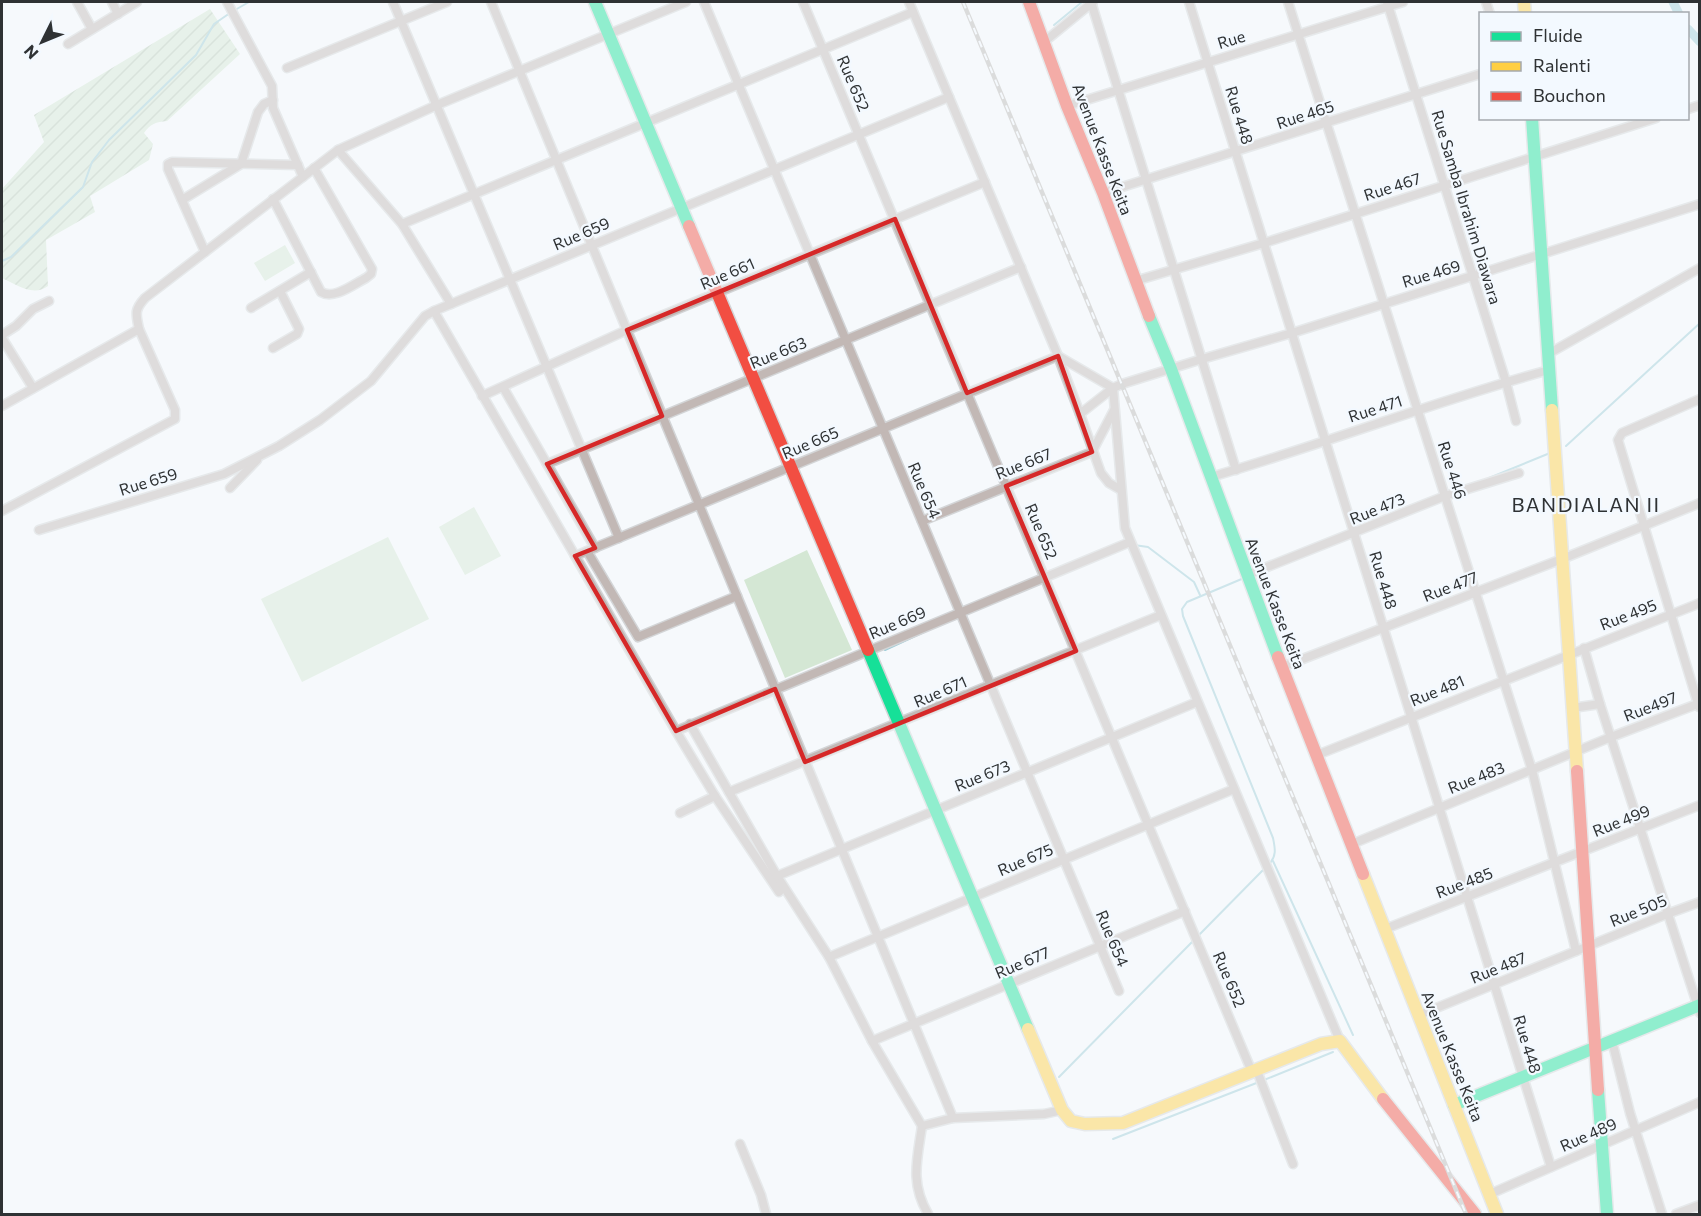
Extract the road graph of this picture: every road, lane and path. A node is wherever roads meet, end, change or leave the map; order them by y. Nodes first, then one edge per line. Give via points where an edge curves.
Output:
1 (77, 2) edge
2 (112, 2) edge
3 (137, 2) edge
4 (393, 2) edge
5 (447, 2) edge
6 (490, 2) edge
7 (595, 2) edge
8 (686, 2) edge
9 (704, 2) edge
10 (803, 2) edge
11 (909, 2) edge
12 (1029, 2) edge
13 (1092, 2) edge
14 (1189, 2) edge
15 (1288, 2) edge
16 (1403, 2) edge
17 (1388, 4) edge
18 (231, 9) edge
19 (913, 12) junction
20 (118, 14) junction
21 (402, 20) junction
22 (92, 29) junction
23 (609, 33) junction
24 (1299, 34) junction
25 (1044, 42) junction
26 (68, 44) dead end
27 (823, 49) junction
28 (1208, 62) junction
29 (287, 68) dead end
30 (519, 70) junction
31 (1479, 74) edge
32 (738, 84) junction
33 (1119, 90) junction
34 (1416, 95) junction
35 (949, 97) junction
36 (273, 100) junction
37 (437, 105) junction
38 (1067, 106) junction
39 (1532, 120) edge
40 (1650, 120) edge
41 (646, 122) junction
42 (1327, 123) junction
43 (859, 134) junction
44 (338, 150) junction
45 (1236, 152) junction
46 (1535, 158) junction
47 (556, 160) junction
48 (241, 164) junction
49 (298, 165) junction
50 (314, 168) junction
51 (774, 169) junction
52 (303, 177) junction
53 (1147, 180) junction
54 (985, 182) junction
55 (1444, 185) junction
56 (474, 194) junction
57 (1103, 194) junction
58 (273, 199) junction
59 (182, 200) junction
60 (1700, 204) edge
61 (682, 207) junction
62 (1355, 213) junction
63 (895, 219) junction
64 (402, 224) junction
65 (1264, 243) junction
66 (591, 245) junction
67 (205, 252) junction
68 (810, 254) junction
69 (1541, 254) junction
70 (1021, 267) junction
71 (1174, 268) junction
72 (1700, 268) edge
73 (311, 272) junction
74 (1473, 276) junction
75 (510, 279) junction
76 (1135, 281) junction
77 (280, 291) junction
78 (718, 292) junction
79 (49, 301) dead end
80 (1384, 303) junction
81 (451, 304) junction
82 (930, 305) junction
83 (251, 308) dead end
84 (434, 311) junction
85 (139, 329) junction
86 (627, 330) junction
87 (1292, 333) junction
88 (2, 337) edge
89 (846, 340) junction
90 (273, 348) dead end
91 (1548, 354) junction
92 (1058, 356) junction
93 (1202, 359) junction
94 (547, 367) junction
95 (1171, 369) junction
96 (1549, 370) junction
97 (754, 378) junction
98 (1506, 382) junction
99 (503, 387) junction
100 (33, 388) junction
101 (1113, 388) junction
102 (967, 393) junction
103 (482, 396) junction
104 (1700, 399) edge
105 (2, 406) edge
106 (1418, 409) junction
107 (1114, 410) junction
108 (1080, 414) junction
109 (662, 416) junction
110 (1516, 421) dead end
111 (883, 428) junction
112 (1325, 440) junction
113 (582, 449) junction
114 (1092, 452) junction
115 (262, 454) junction
116 (547, 464) junction
117 (791, 466) junction
118 (1236, 470) junction
119 (1519, 473) dead end
120 (1211, 477) junction
121 (1006, 486) junction
122 (230, 488) dead end
123 (1121, 490) junction
124 (1445, 496) junction
125 (1700, 503) edge
126 (699, 505) junction
127 (2, 511) edge
128 (921, 521) junction
129 (1643, 526) junction
130 (39, 530) dead end
131 (1354, 534) junction
132 (619, 538) junction
133 (1130, 542) junction
134 (591, 549) junction
135 (575, 556) junction
136 (1562, 559) junction
137 (1247, 575) junction
138 (1045, 577) junction
139 (1476, 592) junction
140 (737, 596) junction
141 (1700, 603) edge
142 (960, 612) junction
143 (1671, 614) junction
144 (1161, 615) junction
145 (1383, 627) junction
146 (1584, 648) junction
147 (869, 650) junction
148 (1076, 651) junction
149 (1568, 654) junction
150 (1282, 667) junction
151 (1504, 680) junction
152 (991, 686) junction
153 (775, 689) junction
154 (1197, 702) junction
155 (1600, 704) junction
156 (1699, 704) edge
157 (1572, 708) junction
158 (1411, 717) junction
159 (690, 724) junction
160 (900, 724) junction
161 (676, 731) junction
162 (1112, 737) junction
163 (1611, 737) junction
164 (1575, 753) junction
165 (1317, 755) junction
166 (805, 762) junction
167 (1532, 770) junction
168 (1027, 772) junction
169 (1234, 789) junction
170 (729, 792) junction
171 (715, 796) junction
172 (1700, 805) edge
173 (1439, 808) junction
174 (936, 810) junction
175 (680, 813) dead end
176 (1148, 824) junction
177 (1641, 829) junction
178 (1352, 844) junction
179 (841, 849) junction
180 (1582, 852) junction
181 (1064, 859) junction
182 (1555, 863) junction
183 (777, 876) junction
184 (779, 892) dead end
185 (973, 897) junction
186 (1467, 897) junction
187 (1700, 902) edge
188 (1185, 911) junction
189 (1667, 914) junction
190 (1385, 929) junction
191 (877, 936) junction
192 (1100, 946) junction
193 (1588, 947) junction
194 (1576, 951) junction
195 (828, 957) junction
196 (1009, 984) junction
197 (1494, 985) junction
198 (1119, 991) dead end
199 (1699, 1008) edge
200 (1419, 1015) junction
201 (914, 1024) junction
202 (872, 1041) junction
203 (1340, 1041) junction
204 (1612, 1041) junction
205 (1596, 1047) junction
206 (1254, 1072) junction
207 (1523, 1077) junction
208 (1700, 1102) edge
209 (1454, 1105) junction
210 (1062, 1110) junction
211 (952, 1118) junction
212 (922, 1126) junction
213 (1635, 1130) junction
214 (740, 1144) dead end
215 (1602, 1144) junction
216 (1293, 1164) dead end
217 (1551, 1167) junction
218 (1490, 1194) junction
219 (1700, 1205) edge
220 (1471, 1210) edge
221 (766, 1215) edge
222 (928, 1215) edge
223 (1497, 1215) edge
224 (1607, 1215) edge
225 (1662, 1215) edge
226 (1676, 1215) edge

1 - 22 street
2 - 20 street
3 - 20 street
4 - 21 street
5 - 21 street
6 - 30 street
7 - 23 street
8 - 23 street
9 - 32 street, Rue 654
10 - 27 street, Rue 652
11 - 19 street
12 - 25 street, Avenue Kasse Keita
13 - 25 street
13 - 33 street
14 - 28 street, Rue 448
15 - 24 street, Rue 446
16 - 17 street, Rue
17 - 24 street, Rue
17 - 34 street, Rue Samba Ibrahim Diawara
18 - 36 street via 272,87
19 - 27 street
19 - 35 street
20 - 22 street
21 - 29 street
21 - 37 street
22 - 26 street
23 - 30 street
23 - 41 street
24 - 28 street, Rue
24 - 42 street, Rue 446
25 - 38 street, Avenue Kasse Keita
27 - 32 street
27 - 43 street, Rue 652
28 - 33 street, Rue
28 - 45 street, Rue 448
30 - 37 street
30 - 47 street
31 - 34 street, Rue 465
32 - 41 street
32 - 51 street, Rue 654
33 - 38 street, Rue
33 - 53 street
34 - 42 street, Rue 465
34 - 55 street, Rue Samba Ibrahim Diawara
35 - 43 street, Rue 659
35 - 54 street
36 - 48 street via 258,112
36 - 49 street
37 - 44 street
37 - 56 street
38 - 57 street, Avenue Kasse Keita
39 - 46 street
40 - 46 street, Rue 467
41 - 47 street
41 - 61 street
42 - 45 street, Rue 465
42 - 62 street, Rue 446
43 - 51 street, Rue 659
43 - 63 street, Rue 652
44 - 50 street
44 - 64 street
45 - 53 street, Rue 465
45 - 65 street, Rue 448
46 - 55 street, Rue 467
46 - 69 street
47 - 56 street
47 - 66 street
48 - 49 street
48 - 59 street
48 - 59 street via 168,164
49 - 52 street
50 - 52 street
50 - 73 street via 372,269 366,278 332,295 321,291
51 - 61 street, Rue 659
51 - 68 street, Rue 654
52 - 58 street
53 - 57 street, Rue 465
53 - 71 street
54 - 63 street, Rue 661
54 - 70 street
55 - 62 street, Rue 467
55 - 74 street, Rue Samba Ibrahim Diawara
56 - 64 street
56 - 75 street
57 - 76 street, Avenue Kasse Keita
58 - 67 street
58 - 73 street
59 - 67 street
60 - 69 street, Rue 469
61 - 66 street, Rue 659
61 - 78 street
62 - 65 street, Rue 467
62 - 80 street, Rue 446
63 - 68 street, Rue 661
63 - 82 street, Rue 652
64 - 81 street
65 - 71 street, Rue 467
65 - 87 street, Rue 448
66 - 75 street, Rue 659
66 - 86 street
67 - 85 street via 138,306
68 - 78 street, Rue 661
68 - 89 street, Rue 654
69 - 74 street, Rue 469
69 - 91 street
70 - 82 street, Rue 663
70 - 92 street
71 - 76 street, Rue 467
71 - 93 street
72 - 91 street
73 - 77 street
74 - 80 street, Rue 469
74 - 98 street, Rue Samba Ibrahim Diawara
75 - 81 street, Rue 659
75 - 94 street
76 - 95 street, Avenue Kasse Keita
77 - 83 street
77 - 90 street via 299,329
78 - 86 street, Rue 661
78 - 97 street
79 - 88 street via 33,309
80 - 87 street, Rue 469
80 - 106 street, Rue 446
81 - 84 street, Rue 659
82 - 89 street, Rue 663
82 - 102 street, Rue 652
84 - 103 street
84 - 115 street, Rue 659 via 425,316 371,381 320,420
85 - 100 street
85 - 127 street via 175,410 175,419
86 - 94 street, Rue 661
86 - 109 street
87 - 93 street, Rue 469
87 - 112 street, Rue 448
88 - 100 street
89 - 97 street, Rue 663
89 - 111 street, Rue 654
91 - 96 street
92 - 101 street
92 - 102 street, Rue 665
92 - 108 street
93 - 95 street, Rue 469
93 - 118 street
94 - 99 street, Rue 661
94 - 113 street
95 - 101 street, Rue 469
95 - 120 street, Avenue Kasse Keita
96 - 98 street, Rue 471
96 - 136 street
97 - 109 street, Rue 663
97 - 117 street
98 - 106 street, Rue 471
98 - 110 street, Rue Samba Ibrahim Diawara
99 - 103 street, Rue 661
99 - 116 street
100 - 105 street
101 - 107 street
101 - 108 street
102 - 111 street, Rue 665
102 - 121 street, Rue 652
103 - 135 street
104 - 129 street via 1622,434 1618,440
106 - 112 street, Rue 471
106 - 124 street, Rue 446
107 - 114 street
107 - 123 street
108 - 114 street
109 - 113 street, Rue 663
109 - 126 street
111 - 117 street, Rue 665
111 - 128 street, Rue 654
112 - 118 street, Rue 471
112 - 131 street, Rue 448
113 - 116 street, Rue 663
113 - 132 street
114 - 121 street, Rue 667
114 - 123 street via 1101,473
115 - 122 street, Rue 659
115 - 130 street, Rue 659 via 224,474
116 - 134 street
117 - 126 street, Rue 665
117 - 147 street
118 - 120 street, Rue 471
119 - 124 street, Rue 473
120 - 137 street, Avenue Kasse Keita
121 - 128 street, Rue 667
121 - 138 street, Rue 652
123 - 133 street
124 - 131 street, Rue 473
124 - 139 street, Rue 446
125 - 129 street, Rue 477
126 - 132 street, Rue 665
126 - 140 street
128 - 142 street, Rue 654
129 - 136 street, Rue 477
129 - 143 street
131 - 137 street, Rue 473
131 - 145 street, Rue 448
132 - 134 street, Rue 665
133 - 138 street, Rue 669
133 - 144 street
134 - 135 street, Rue 665
134 - 140 street via 638,638
135 - 161 street
136 - 139 street, Rue 477
136 - 149 street
137 - 150 street, Avenue Kasse Keita
138 - 142 street, Rue 669
138 - 148 street, Rue 652
139 - 145 street, Rue 477
139 - 151 street, Rue 446
140 - 153 street
141 - 143 street, Rue 495
142 - 147 street, Rue 669
142 - 152 street, Rue 654
143 - 146 street, Rue 495
143 - 156 street
144 - 148 street, Rue 671
144 - 154 street
145 - 150 street, Rue 477
145 - 158 street, Rue 448
146 - 149 street, Rue 495
146 - 155 street
147 - 153 street, Rue 669
147 - 160 street
148 - 152 street, Rue 671
148 - 162 street, Rue 652
149 - 151 street, Rue 481
149 - 157 street
150 - 165 street, Avenue Kasse Keita
151 - 158 street, Rue 481
151 - 167 street, Rue 446
152 - 160 street, Rue 671
152 - 168 street, Rue 654
153 - 159 street, Rue 669
153 - 166 street
154 - 162 street, Rue 673
154 - 169 street
155 - 157 street
155 - 163 street
156 - 163 street, Rue497
157 - 164 street
158 - 165 street, Rue 481
158 - 173 street, Rue 448
159 - 161 street, Rue 669
159 - 170 street
160 - 166 street, Rue 671
160 - 174 street
161 - 171 street
162 - 168 street, Rue 673
162 - 176 street, Rue 652
163 - 164 street, Rue 483
163 - 177 street
164 - 167 street, Rue 483
164 - 180 street
165 - 178 street, Avenue Kasse Keita
166 - 170 street, Rue 671
166 - 179 street
167 - 173 street, Rue 483
167 - 182 street, Rue 446
168 - 174 street, Rue 673
168 - 181 street, Rue 654
169 - 176 street, Rue 675
169 - 203 street
170 - 183 street
171 - 175 street
171 - 184 street
172 - 177 street, Rue 499
173 - 178 street, Rue 483
173 - 186 street, Rue 448
174 - 179 street, Rue 673
174 - 185 street
176 - 181 street, Rue 675
176 - 188 street, Rue 652
177 - 180 street, Rue 499
177 - 189 street
178 - 190 street, Avenue Kasse Keita
179 - 183 street, Rue 673
179 - 191 street
180 - 182 street, Rue 499
180 - 193 street
181 - 185 street, Rue 675
181 - 192 street, Rue 654
182 - 186 street, Rue 485
182 - 194 street, Rue 446
183 - 195 street
185 - 191 street, Rue 675
185 - 196 street
186 - 190 street, Rue 485
186 - 197 street, Rue 448
187 - 189 street, Rue 505
188 - 192 street, Rue 677
188 - 206 street, Rue 652
189 - 193 street, Rue 505
189 - 199 street
190 - 200 street, Avenue Kasse Keita
191 - 195 street, Rue 675
191 - 201 street
192 - 196 street, Rue 677
192 - 198 street, Rue 654
193 - 194 street, Rue 487
193 - 205 street
194 - 197 street, Rue 487
195 - 202 street
196 - 201 street, Rue 677
196 - 210 street
197 - 200 street, Rue 487
197 - 207 street, Rue 448
199 - 204 street
200 - 209 street, Avenue Kasse Keita
201 - 202 street, Rue 677
201 - 211 street
202 - 212 street
203 - 206 street via 1321,1044
203 - 220 street
204 - 205 street
204 - 213 street
205 - 207 street
205 - 215 street
206 - 210 street via 1123,1123 1085,1124 1071,1121
206 - 216 street, Rue 652
207 - 209 street
207 - 217 street, Rue 448
208 - 213 street, Rue 489
209 - 218 street, Avenue Kasse Keita
210 - 211 street
211 - 212 street
212 - 222 street via 915,1173
213 - 215 street, Rue 489
213 - 225 street
214 - 221 street
215 - 217 street, Rue 489
215 - 224 street
217 - 218 street, Rue 489
218 - 220 street via 1487,1202
218 - 223 street, Avenue Kasse Keita
219 - 226 street

